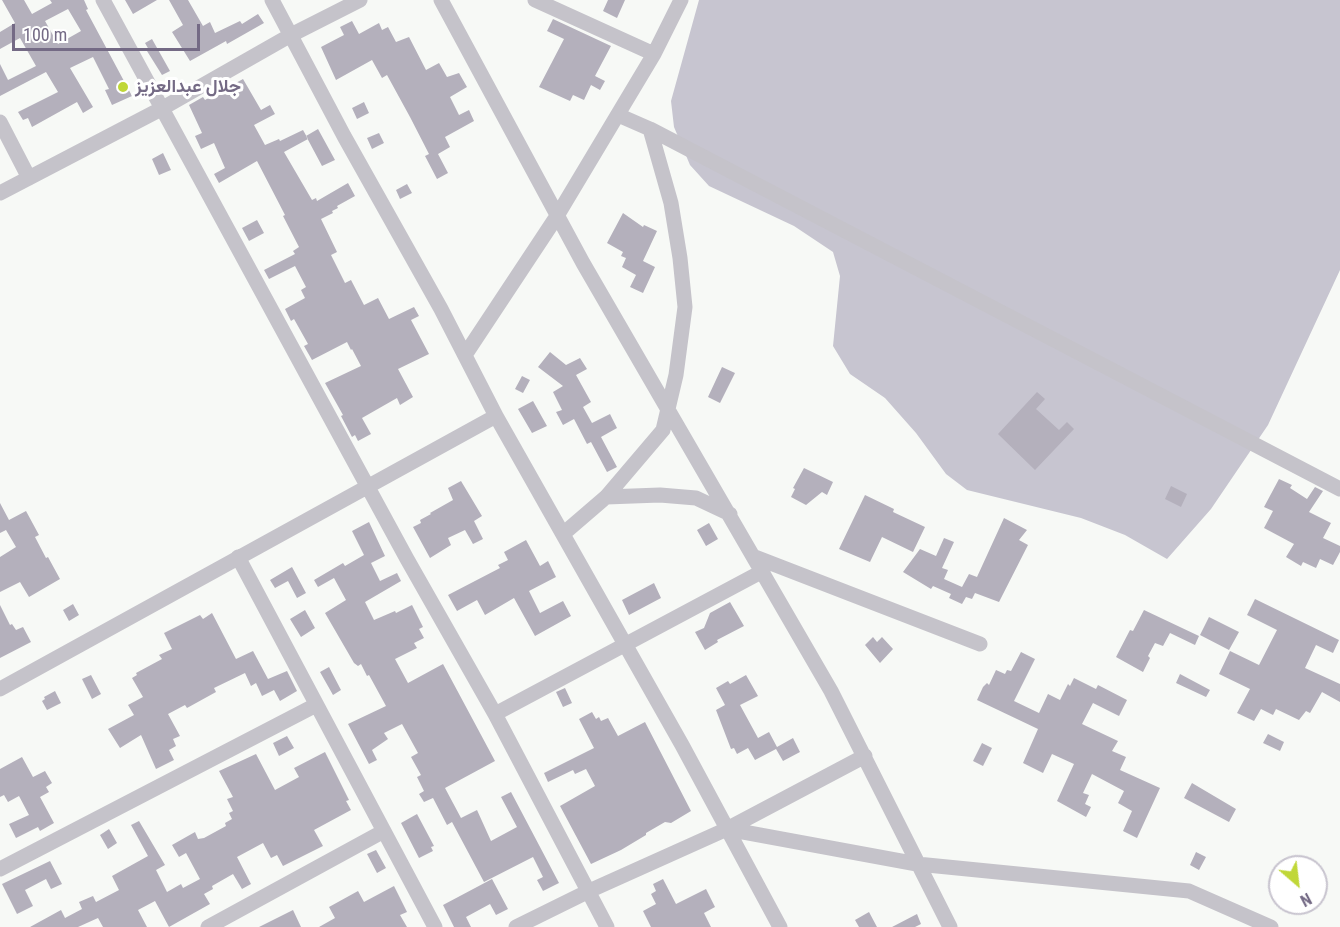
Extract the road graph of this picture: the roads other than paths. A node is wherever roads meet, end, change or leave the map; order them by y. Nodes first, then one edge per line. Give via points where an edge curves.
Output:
1 (104, 0) edge
2 (272, 0) edge
3 (360, 0) edge
4 (441, 0) edge
5 (535, 0) edge
6 (681, 0) edge
7 (291, 36) junction
8 (654, 54) junction
9 (161, 109) junction
10 (618, 115) junction
11 (0, 122) edge
12 (650, 129) junction
13 (29, 178) junction
14 (0, 193) edge
15 (557, 216) junction
16 (465, 355) junction
17 (668, 409) junction
18 (496, 416) junction
19 (369, 486) junction
20 (1340, 489) edge
21 (606, 497) junction
22 (730, 514) junction
23 (563, 534) junction
24 (238, 557) junction
25 (755, 557) junction
26 (763, 571) junction
27 (980, 644) dead end
28 (625, 645) junction
29 (0, 689) edge
30 (316, 705) junction
31 (495, 714) junction
32 (865, 756) junction
33 (727, 830) junction
34 (384, 831) junction
35 (917, 864) junction
36 (0, 869) edge
37 (589, 891) junction
38 (208, 927) edge
39 (435, 927) edge
40 (516, 927) edge
41 (607, 927) edge
42 (780, 927) edge
43 (950, 927) edge
44 (1271, 927) edge

1 - 9 street
2 - 7 street
3 - 7 street
4 - 15 street
5 - 8 street
6 - 8 street
7 - 9 street
7 - 16 street
8 - 10 street
9 - 13 street
9 - 19 street
10 - 12 street
10 - 15 street
11 - 13 street
12 - 17 street via 671,203 685,307
12 - 20 street
13 - 14 street
15 - 16 street
15 - 17 street
16 - 18 street
17 - 21 street via 663,430
17 - 22 street
18 - 19 street
18 - 23 street
19 - 24 street
19 - 31 street
21 - 22 street via 696,498
21 - 23 street
22 - 25 street
23 - 28 street
24 - 29 street
24 - 30 street
25 - 26 street
25 - 27 street
26 - 28 street
26 - 32 street
28 - 31 street
28 - 33 street
30 - 34 street
30 - 36 street
31 - 37 street
32 - 33 street
32 - 35 street
33 - 35 street
33 - 37 street
33 - 42 street
34 - 38 street
34 - 39 street
35 - 43 street
35 - 44 street via 1189,891
37 - 40 street
37 - 41 street

